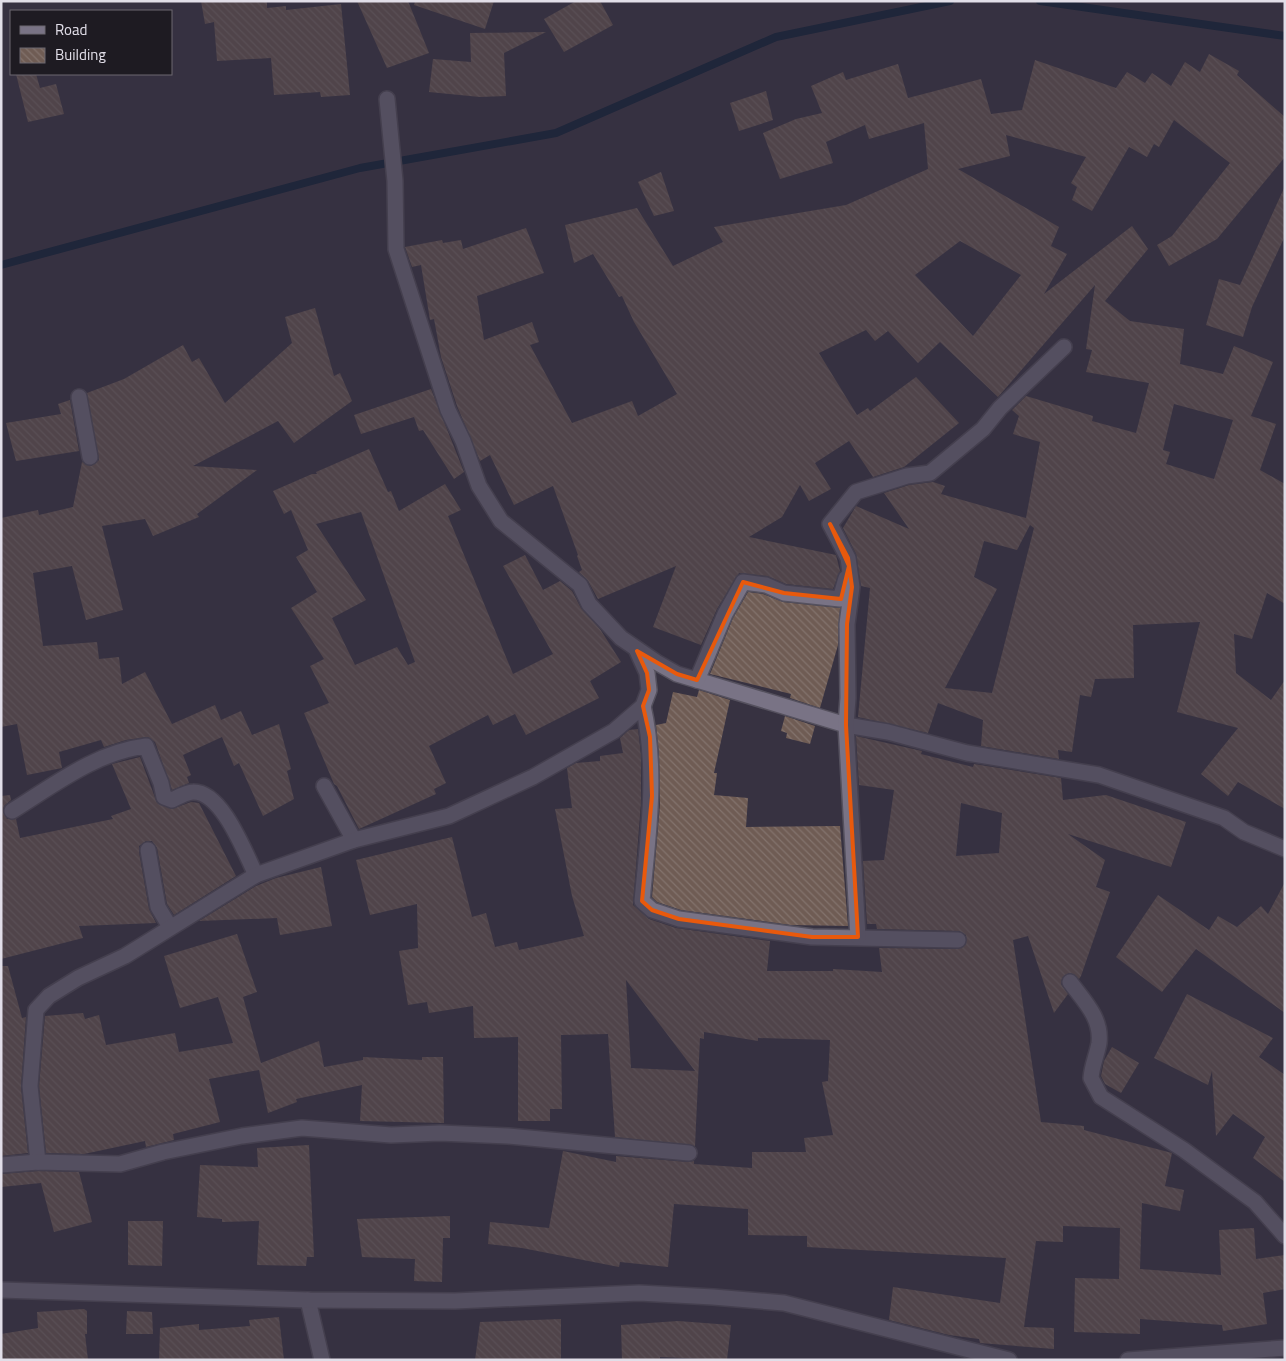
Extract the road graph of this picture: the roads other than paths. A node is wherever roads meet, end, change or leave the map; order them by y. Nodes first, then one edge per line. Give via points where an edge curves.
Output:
1 (387, 99) dead end
2 (1064, 347) dead end
3 (79, 397) dead end
4 (90, 457) dead end
5 (830, 524) junction
6 (637, 651) junction
7 (697, 680) junction
8 (643, 706) junction
9 (846, 725) junction
10 (324, 786) dead end
11 (12, 811) dead end
12 (354, 840) junction
13 (1285, 849) edge
14 (148, 850) dead end
15 (256, 875) junction
16 (170, 927) junction
17 (858, 937) junction
18 (958, 940) dead end
19 (1070, 982) dead end
20 (689, 1153) dead end
21 (38, 1162) junction
22 (1, 1165) edge
23 (1285, 1236) edge
24 (1, 1290) edge
25 (308, 1300) junction
26 (1285, 1348) edge
27 (322, 1360) edge
28 (1009, 1360) edge
29 (1128, 1360) edge

1 - 6 street via 394,153 396,249 448,410 479,486 502,522 580,585 589,604
2 - 5 street via 1000,408 983,429 930,473 907,476 856,492
3 - 4 street
5 - 7 street via 849,566 840,599 784,593 766,585 743,582 725,614
5 - 9 street via 848,558 852,587 847,624
6 - 7 street via 677,674
6 - 8 street via 647,673 649,690
7 - 9 street
8 - 12 street via 614,731 533,777 449,816
8 - 17 street via 650,736 652,796 642,901 652,910 679,919 812,937
9 - 13 street via 888,732 967,753 1099,775 1224,818 1244,832
9 - 17 street
10 - 12 street
11 - 15 street via 87,764 133,747 146,746 164,797 172,800 192,791 206,794 220,806
12 - 15 street
14 - 16 street via 158,907
15 - 16 street
16 - 21 street via 125,956 78,978 49,996 36,1010 30,1086
17 - 18 street
19 - 23 street via 1096,1016 1099,1045 1091,1078 1101,1097 1184,1150 1255,1202
20 - 21 street via 508,1136 391,1135 302,1128 242,1136 120,1164
21 - 22 street
24 - 25 street
25 - 27 street
25 - 28 street via 455,1301 639,1293 784,1303
26 - 29 street

